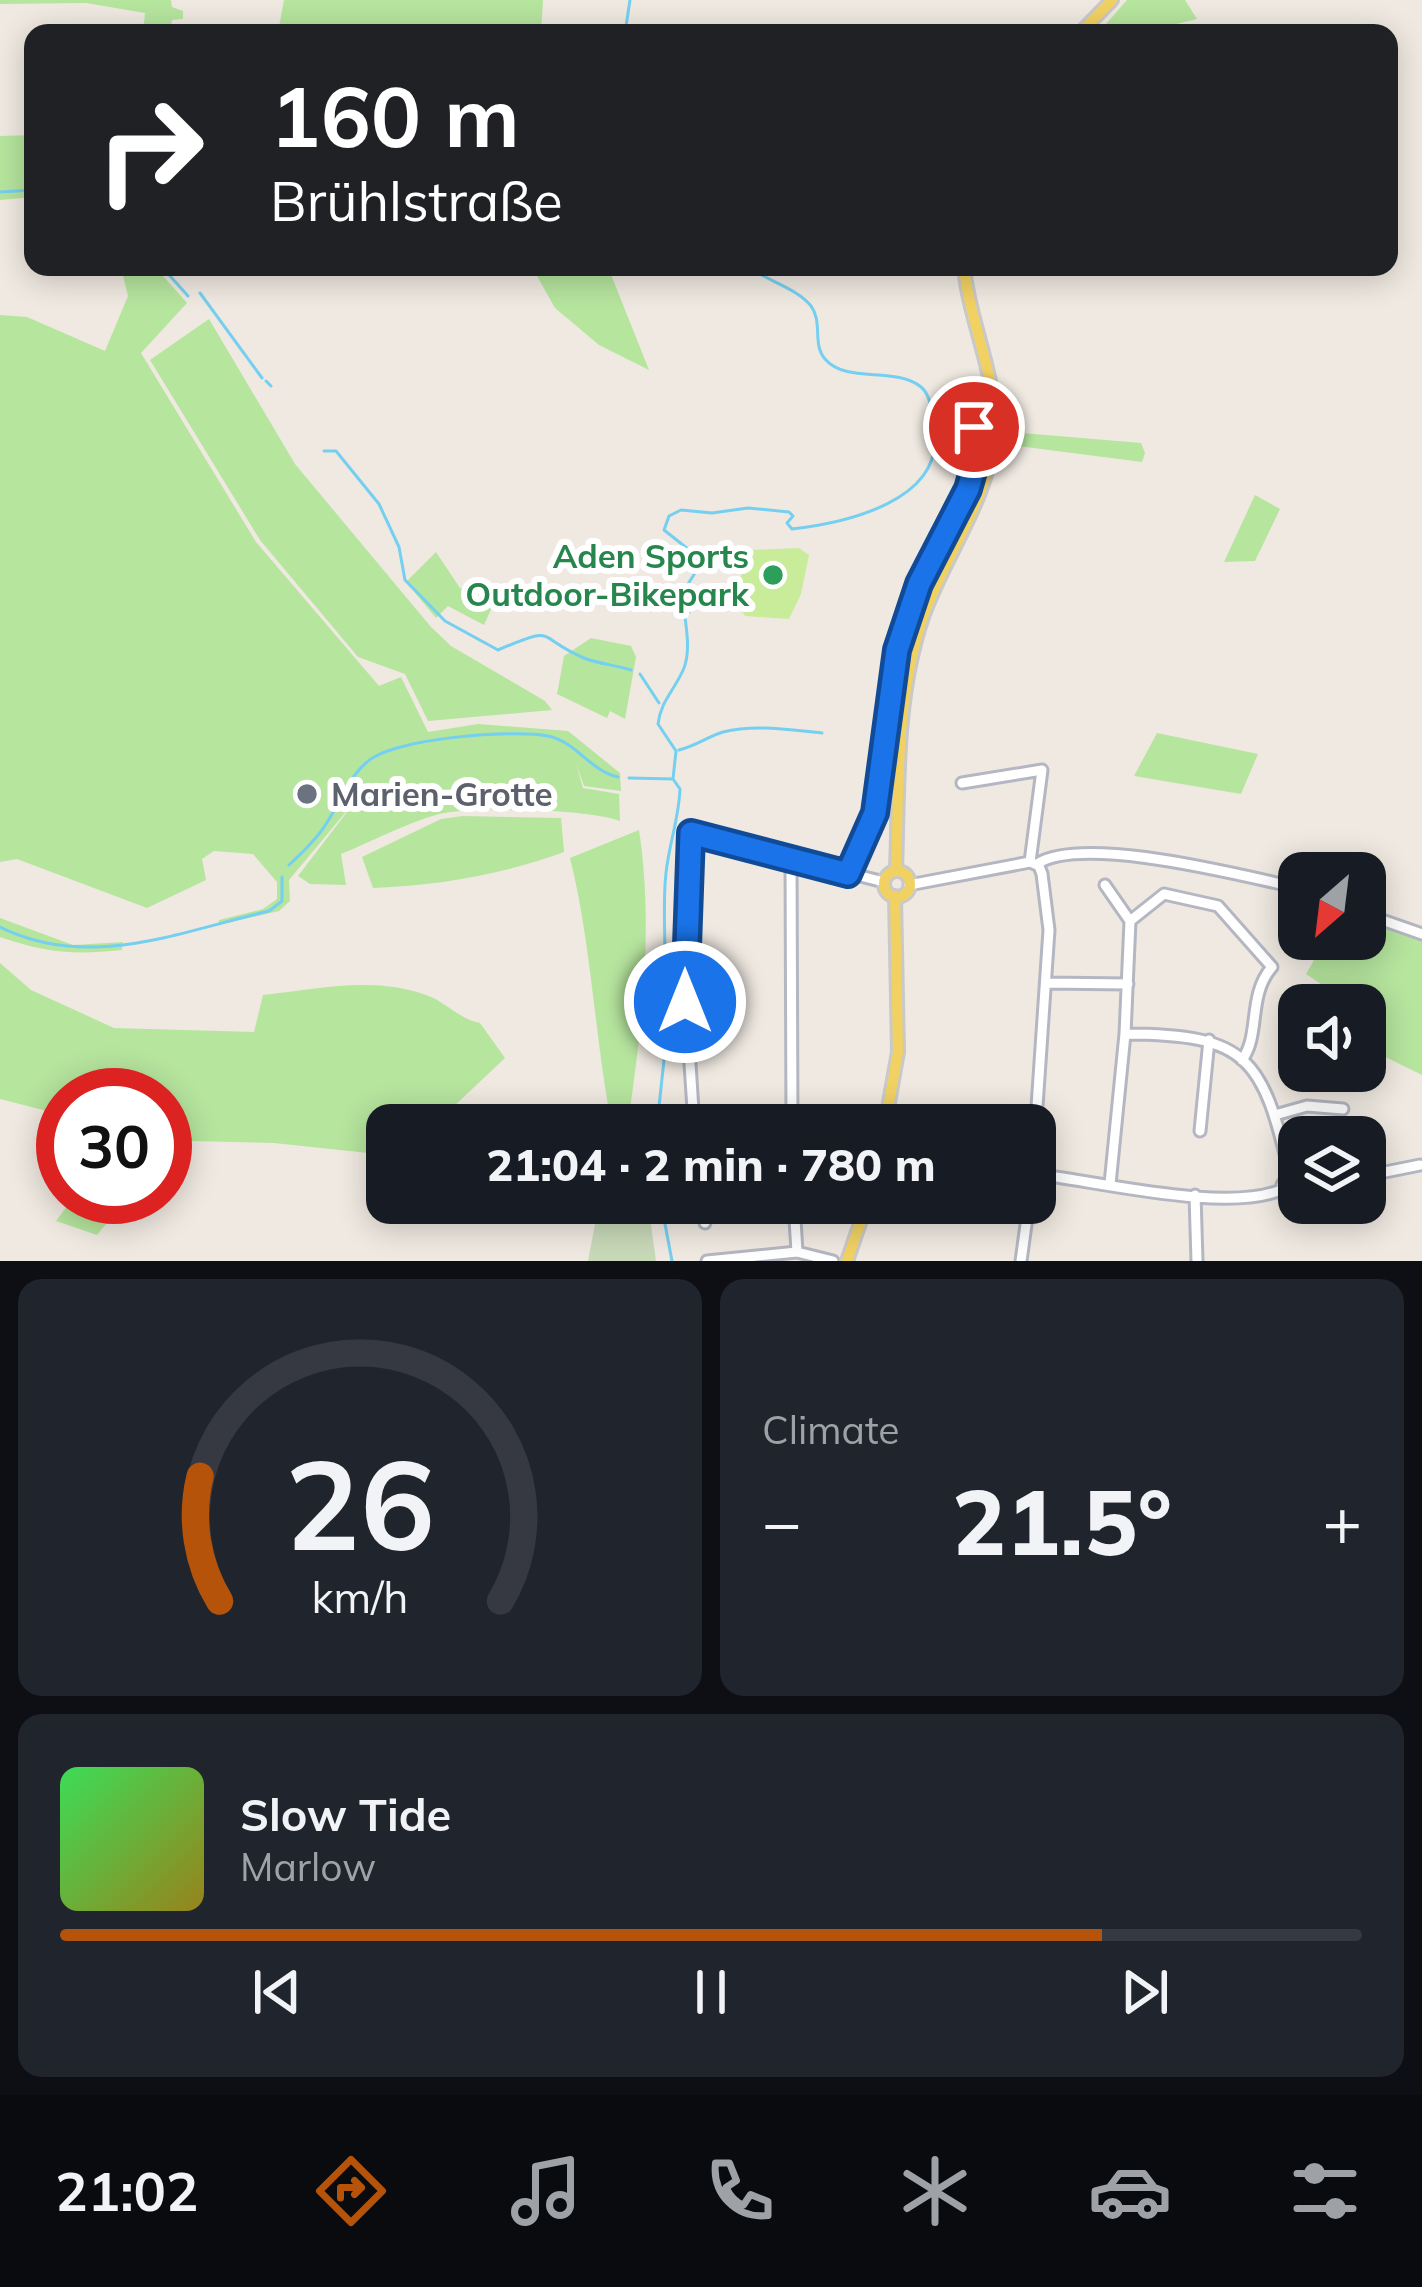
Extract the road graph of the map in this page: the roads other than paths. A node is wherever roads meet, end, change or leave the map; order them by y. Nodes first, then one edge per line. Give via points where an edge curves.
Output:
1 (1112, 0) edge
2 (1089, 24) edge
3 (965, 276) edge
4 (968, 411) dead end
5 (962, 783) dead end
6 (790, 857) junction
7 (1034, 863) junction
8 (896, 871) junction
9 (848, 874) junction
10 (884, 882) junction
11 (1278, 883) edge
12 (909, 885) junction
13 (1105, 885) dead end
14 (896, 896) junction
15 (1130, 921) junction
16 (1386, 921) edge
17 (1422, 934) edge
18 (1047, 983) junction
19 (1128, 984) junction
20 (1125, 1034) junction
21 (1209, 1040) junction
22 (1242, 1060) junction
23 (692, 1104) edge
24 (792, 1104) edge
25 (889, 1104) edge
26 (1038, 1104) edge
27 (1343, 1109) dead end
28 (1275, 1114) junction
29 (1278, 1124) edge
30 (1200, 1131) dead end
31 (1420, 1166) edge
32 (1386, 1172) edge
33 (1056, 1177) edge
34 (1109, 1184) junction
35 (1278, 1190) edge
36 (1195, 1195) junction
37 (795, 1224) edge
38 (860, 1224) edge
39 (1026, 1224) edge
40 (796, 1252) junction
41 (707, 1261) edge
42 (833, 1261) edge
43 (848, 1261) edge
44 (1021, 1261) edge
45 (1197, 1261) edge

1 - 2 main road
3 - 8 main road via 992,396 993,443 908,673
4 - 9 street via 976,461 905,622 875,813
5 - 7 street via 1042,770
6 - 9 street
6 - 23 street via 691,833 684,986
6 - 24 street
7 - 11 street via 1081,853
7 - 12 street
7 - 18 street via 1048,912
8 - 10 main road
8 - 12 main road
9 - 10 street
10 - 14 main road
12 - 14 main road
13 - 15 street
14 - 25 main road via 898,1052
15 - 19 street
15 - 22 street via 1164,894 1210,901 1272,967 1257,993
16 - 17 street
18 - 19 street
18 - 26 street
19 - 20 street
20 - 21 street
20 - 34 street
21 - 22 street
21 - 30 street
22 - 28 street
27 - 28 street
28 - 29 street
31 - 32 street
33 - 34 street
34 - 36 street
35 - 36 street
36 - 45 street
37 - 40 street
38 - 43 main road
39 - 44 street
40 - 41 street
40 - 42 street

